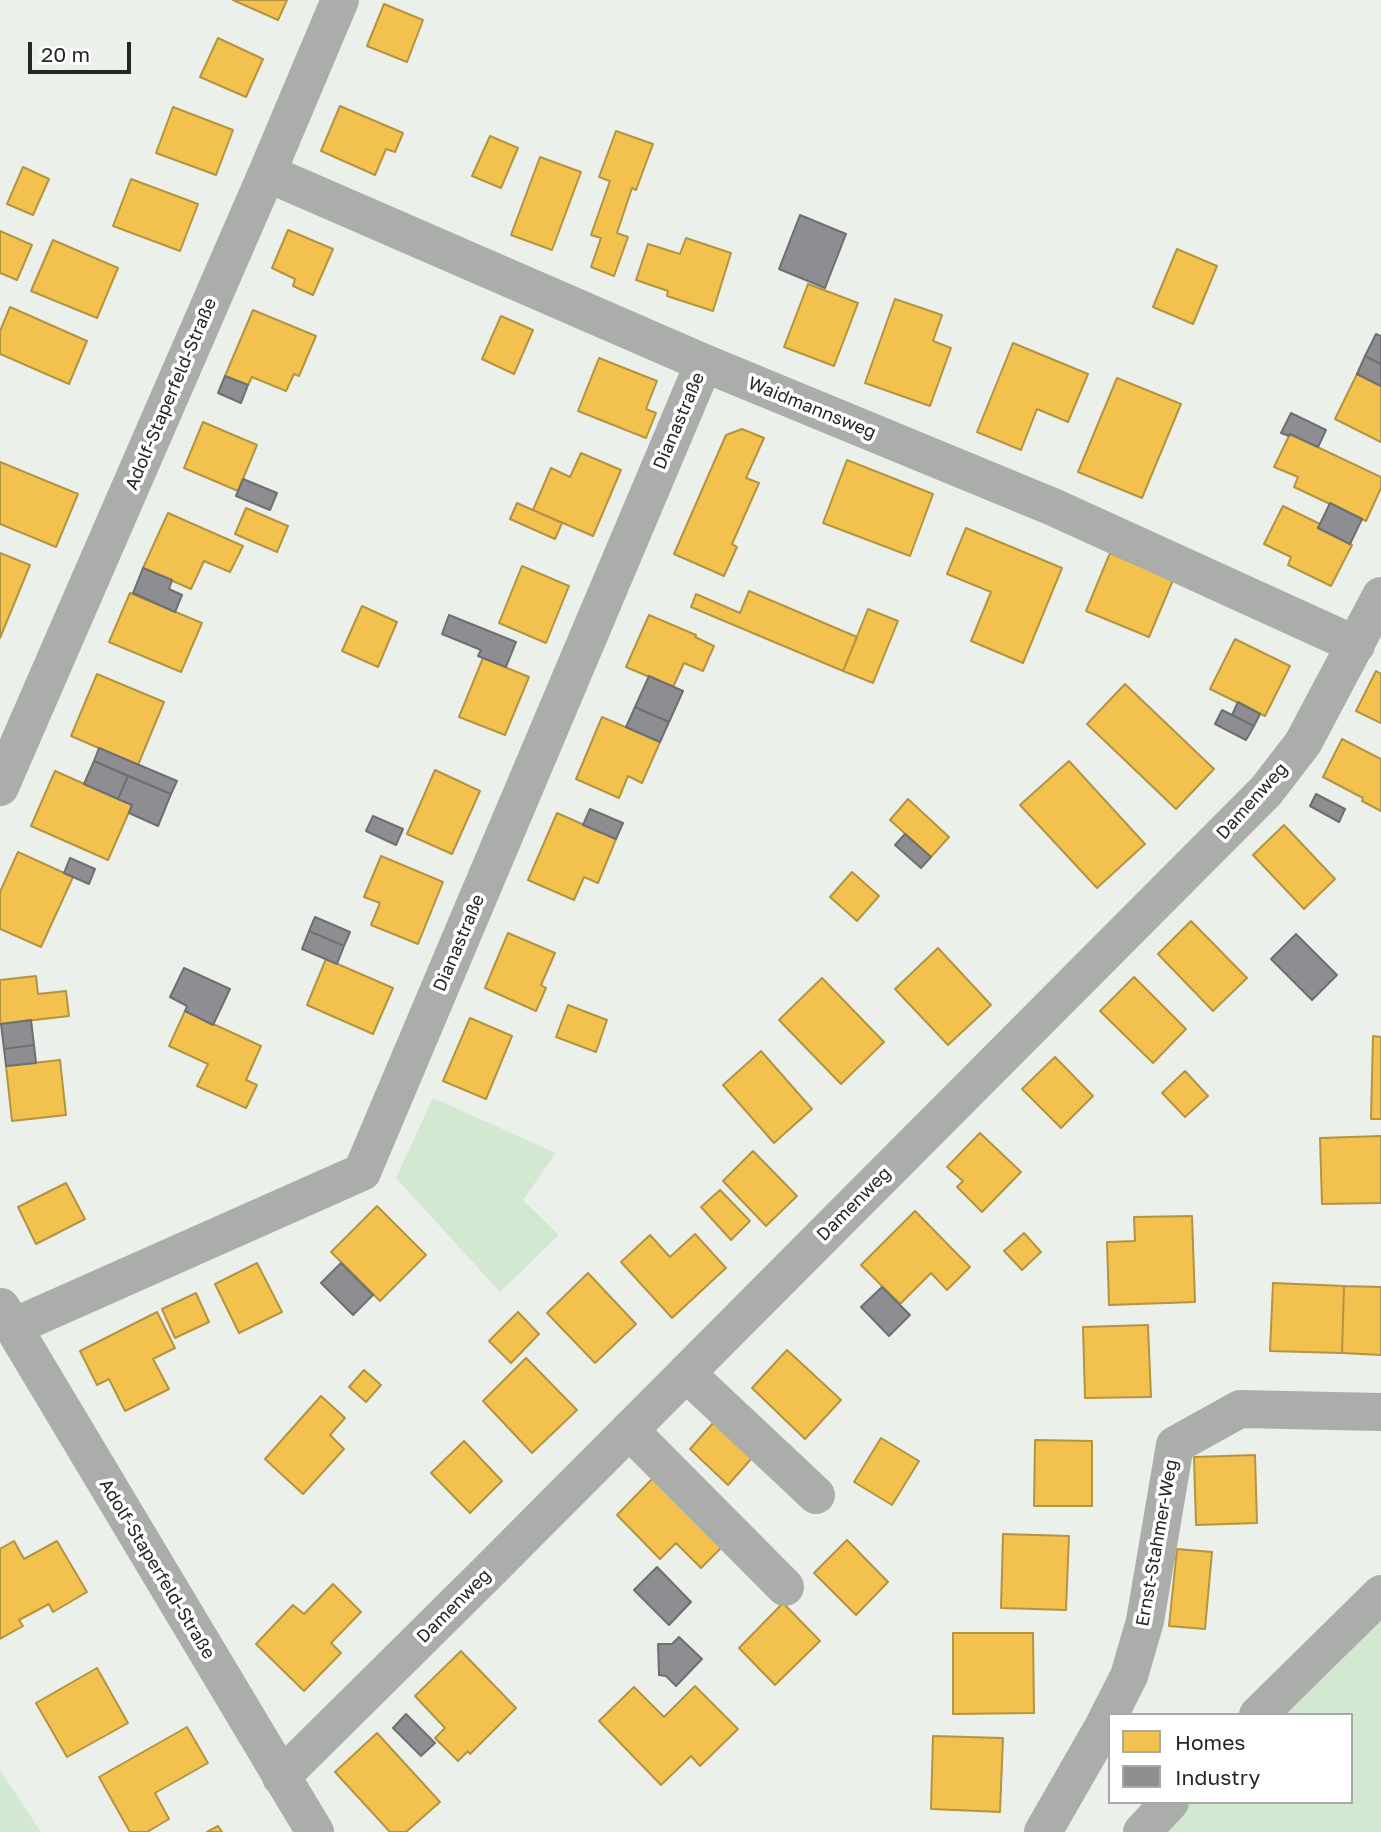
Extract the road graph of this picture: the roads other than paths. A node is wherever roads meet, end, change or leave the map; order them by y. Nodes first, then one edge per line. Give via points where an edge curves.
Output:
1 (340, 0) edge
2 (267, 173) junction
3 (704, 363) junction
4 (1381, 596) edge
5 (1356, 645) junction
6 (0, 787) edge
7 (7, 1316) edge
8 (686, 1373) junction
9 (1381, 1412) edge
10 (629, 1430) junction
11 (816, 1495) dead end
12 (785, 1587) dead end
13 (1381, 1594) edge
14 (1110, 1713) edge
15 (1260, 1713) edge
16 (1108, 1717) edge
17 (281, 1777) junction
18 (1168, 1804) edge
19 (315, 1832) edge
20 (1043, 1832) edge
21 (1142, 1832) edge

1 - 2 street, Adolf-Staperfeld-Straße
2 - 3 street, Waidmannsweg
2 - 6 street, Adolf-Staperfeld-Straße
3 - 5 street, Waidmannsweg via 1053,507
3 - 7 street, Dianastraße via 362,1171
4 - 5 street, Damenweg
5 - 8 street, Damenweg via 1303,743 1266,791
7 - 17 street, Adolf-Staperfeld-Straße
8 - 10 street, Damenweg
8 - 11 street
9 - 14 street, Ernst-Stahmer-Weg via 1240,1409 1175,1446 1145,1621 1129,1676
10 - 12 street
10 - 17 street, Damenweg
13 - 15 street
16 - 20 street, Ernst-Stahmer-Weg
17 - 19 street, Adolf-Staperfeld-Straße
18 - 21 street

